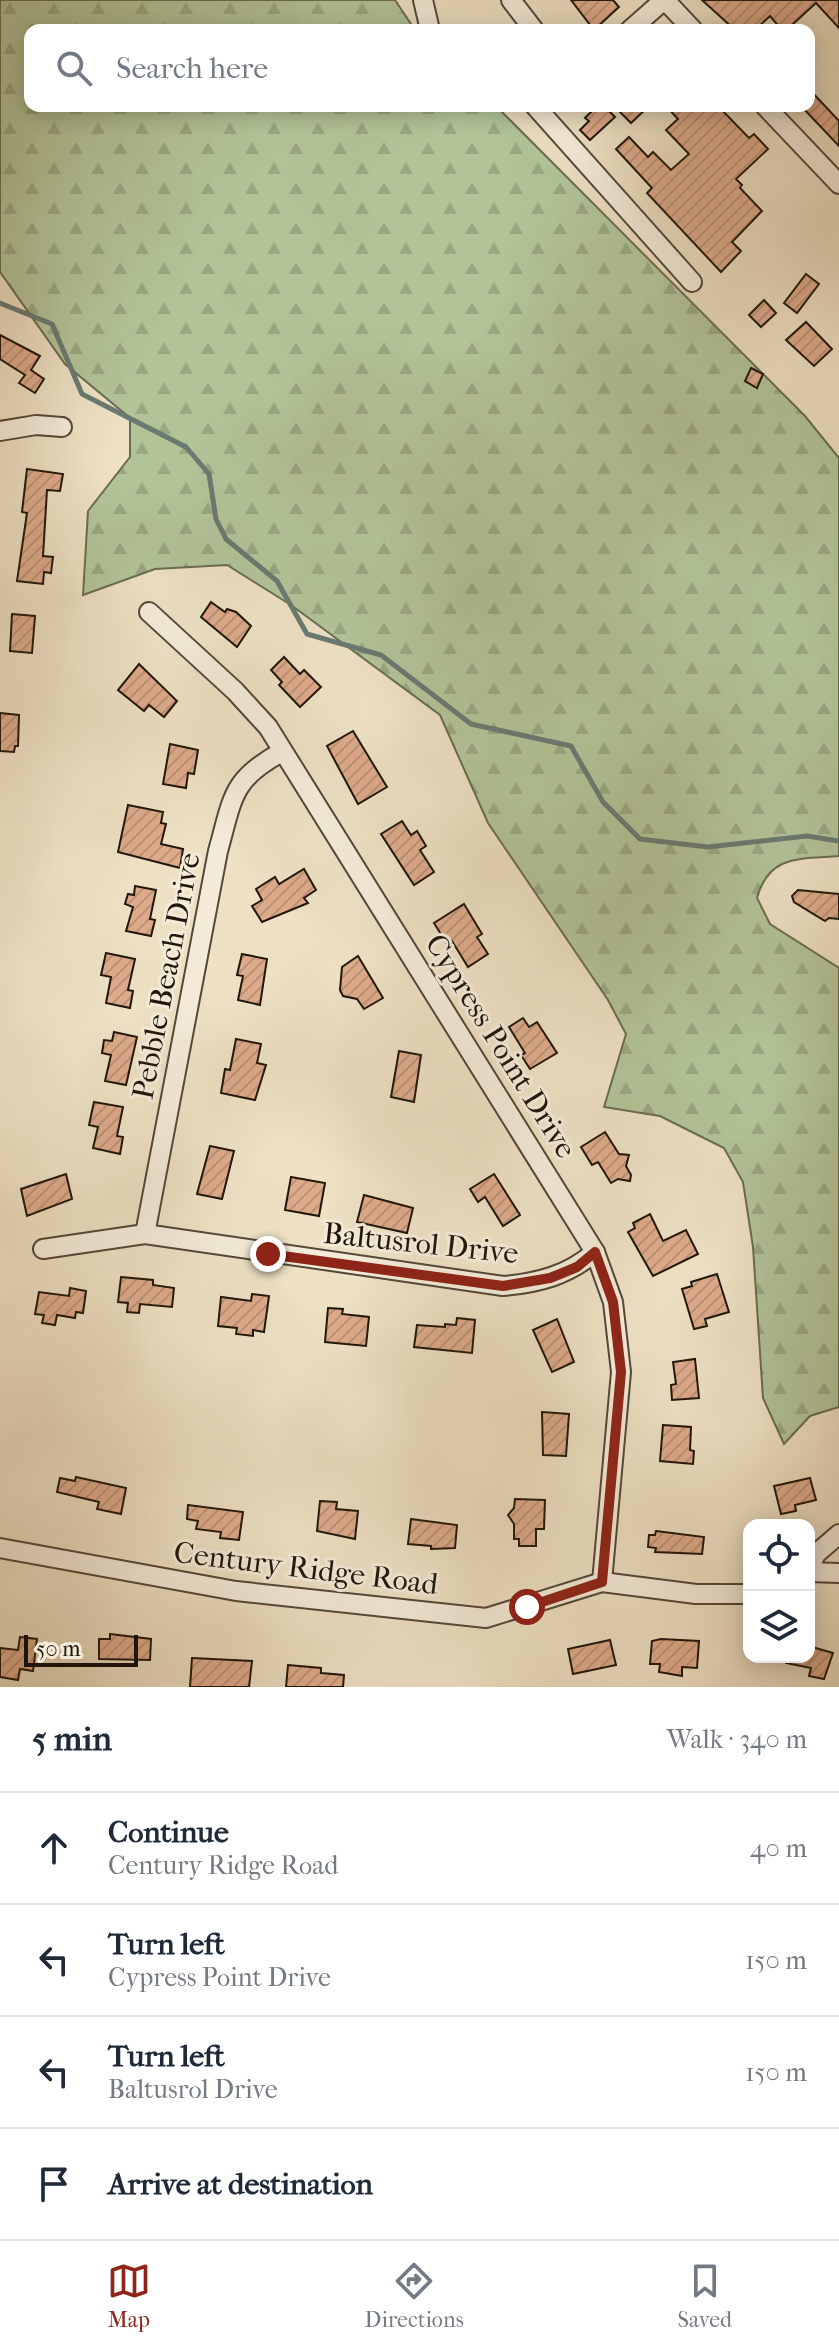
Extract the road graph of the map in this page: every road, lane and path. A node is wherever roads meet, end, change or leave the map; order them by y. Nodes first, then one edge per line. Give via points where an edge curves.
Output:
1 (423, 0) edge
2 (511, 0) edge
3 (664, 0) edge
4 (429, 24) edge
5 (529, 24) edge
6 (637, 24) edge
7 (687, 24) edge
8 (542, 112) edge
9 (771, 112) edge
10 (839, 184) edge
11 (692, 282) dead end
12 (62, 427) dead end
13 (0, 431) edge
14 (149, 612) dead end
15 (282, 752) junction
16 (145, 1234) junction
17 (43, 1249) dead end
18 (595, 1252) junction
19 (839, 1534) edge
20 (0, 1548) edge
21 (815, 1556) edge
22 (815, 1571) edge
23 (839, 1573) edge
24 (602, 1582) junction
25 (743, 1594) edge

1 - 4 street
2 - 5 street
3 - 6 street
3 - 7 street
8 - 11 street
9 - 10 street
12 - 13 street
14 - 15 street, Cypress Point Drive via 235,691 268,727
15 - 16 street, Pebble Beach Drive via 243,779 225,826
15 - 18 street, Cypress Point Drive
16 - 17 street, Baltusrol Drive
16 - 18 street, Baltusrol Drive via 503,1286 550,1278
18 - 24 street, Cypress Point Drive via 613,1302 621,1372
19 - 21 street
20 - 24 street, Century Ridge Road via 236,1591 466,1617 486,1618
22 - 23 street
24 - 25 street

